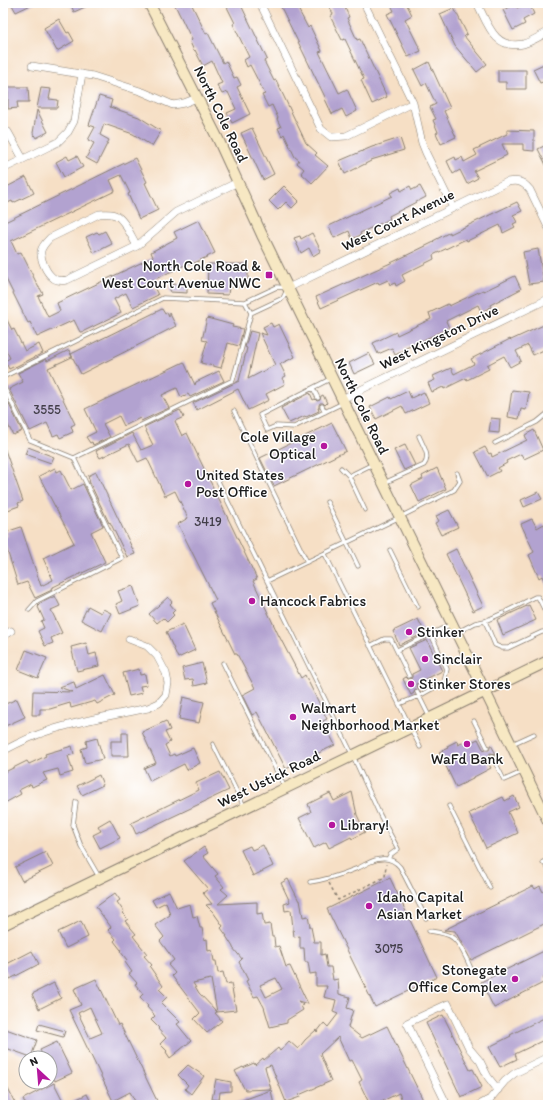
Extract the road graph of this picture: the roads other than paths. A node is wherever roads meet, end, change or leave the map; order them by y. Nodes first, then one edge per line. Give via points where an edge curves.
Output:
1 (149, 3) edge
2 (260, 3) edge
3 (364, 3) edge
4 (477, 3) edge
5 (548, 32) edge
6 (32, 66) dead end
7 (82, 74) junction
8 (197, 98) junction
9 (413, 103) junction
10 (8, 132) dead end
11 (23, 160) junction
12 (3, 169) edge
13 (238, 182) junction
14 (453, 208) junction
15 (548, 227) edge
16 (137, 246) junction
17 (288, 288) junction
18 (548, 299) edge
19 (245, 302) junction
20 (251, 313) junction
21 (3, 377) edge
22 (332, 378) junction
23 (3, 385) edge
24 (313, 388) junction
25 (318, 398) dead end
26 (343, 401) junction
27 (322, 406) dead end
28 (234, 411) dead end
29 (325, 412) junction
30 (548, 413) edge
31 (419, 436) dead end
32 (495, 442) dead end
33 (74, 458) junction
34 (374, 464) junction
35 (341, 468) dead end
36 (214, 473) dead end
37 (457, 473) dead end
38 (349, 476) junction
39 (383, 484) junction
40 (327, 502) dead end
41 (365, 510) dead end
42 (400, 517) junction
43 (347, 543) junction
44 (390, 550) dead end
45 (325, 554) junction
46 (307, 562) junction
47 (358, 566) dead end
48 (267, 581) junction
49 (418, 607) dead end
50 (29, 610) dead end
51 (548, 617) edge
52 (485, 621) junction
53 (454, 628) junction
54 (11, 632) dead end
55 (548, 632) edge
56 (431, 634) junction
57 (3, 636) edge
58 (129, 639) dead end
59 (370, 646) junction
60 (397, 650) junction
61 (548, 661) edge
62 (224, 663) dead end
63 (409, 676) dead end
64 (417, 692) dead end
65 (485, 692) junction
66 (419, 696) junction
67 (399, 704) junction
68 (430, 718) junction
69 (474, 721) dead end
70 (411, 728) junction
71 (534, 734) dead end
72 (213, 744) dead end
73 (511, 744) junction
74 (420, 747) dead end
75 (487, 747) dead end
76 (3, 751) edge
77 (353, 756) junction
78 (492, 756) dead end
79 (524, 771) junction
80 (285, 789) junction
81 (76, 802) dead end
82 (545, 805) edge
83 (449, 806) dead end
84 (245, 807) junction
85 (548, 821) edge
86 (388, 859) junction
87 (548, 860) edge
88 (548, 868) edge
89 (99, 878) junction
90 (310, 882) dead end
91 (490, 888) dead end
92 (426, 918) dead end
93 (3, 925) edge
94 (429, 931) dead end
95 (472, 971) dead end
96 (548, 1057) edge
97 (498, 1090) junction
98 (447, 1105) edge
99 (479, 1105) edge

1 - 8 main road, North Cole Road
2 - 9 street via 321,129 331,137 346,136
3 - 9 street
4 - 5 street via 498,40 509,45 523,44
6 - 7 street
7 - 8 street via 143,92 173,105
7 - 11 street via 74,121 68,132 58,142
8 - 13 main road, North Cole Road
9 - 14 street via 422,143
10 - 11 street
11 - 12 street
13 - 16 street via 176,212
13 - 17 main road, North Cole Road
14 - 15 street, West Court Avenue via 507,182 521,182 530,190
14 - 17 street, West Court Avenue
16 - 16 street via 121,219 108,213 99,214 50,238 41,250 42,261 52,277 56,280 67,280
17 - 19 lane via 277,286
17 - 20 lane via 283,298
17 - 22 main road, North Cole Road
18 - 26 street, West Kingston Drive
19 - 20 lane
19 - 21 lane via 163,298
20 - 33 lane via 234,380
22 - 24 lane
22 - 26 main road, North Cole Road
23 - 33 lane via 30,440
24 - 25 lane
24 - 29 lane via 260,415 268,430 276,426 294,427
26 - 29 lane
26 - 34 main road, North Cole Road
27 - 29 lane
28 - 46 lane
30 - 32 lane via 537,422
31 - 39 lane via 428,457 424,465
33 - 50 lane via 122,558 37,601
34 - 38 lane
34 - 39 main road, North Cole Road
35 - 38 lane
36 - 48 lane
37 - 42 lane via 460,481 454,490
38 - 41 lane
39 - 42 main road, North Cole Road
40 - 43 lane
42 - 43 lane
42 - 53 main road, North Cole Road
43 - 45 lane
43 - 47 lane
44 - 49 lane
45 - 46 lane
45 - 59 lane
46 - 48 lane
48 - 77 lane
51 - 52 lane via 538,597 535,597
52 - 53 lane
52 - 55 lane via 495,645 502,648
53 - 56 lane
53 - 65 main road, North Cole Road
54 - 57 street
56 - 60 lane
56 - 66 lane via 447,669 444,682
58 - 76 street via 147,646 157,656 166,672 166,694 159,703 148,708 48,731
59 - 60 lane via 384,639 391,639
59 - 67 lane
60 - 63 lane
61 - 65 main road, West Ustick Road
62 - 80 lane
64 - 66 lane
65 - 68 main road, West Ustick Road
65 - 73 main road, North Cole Road
66 - 67 lane
66 - 68 lane
67 - 70 lane
68 - 70 main road, West Ustick Road
69 - 75 lane
70 - 74 lane
70 - 77 main road, West Ustick Road
71 - 73 lane
72 - 84 lane
73 - 79 main road, North Cole Road
77 - 80 main road, West Ustick Road
77 - 86 lane via 398,849
78 - 79 lane via 504,780
79 - 82 main road, North Cole Road
80 - 84 main road, West Ustick Road
81 - 89 lane via 73,825 81,846
82 - 85 main road, North Cole Road
83 - 91 lane
84 - 89 main road, West Ustick Road
86 - 90 lane via 379,859 336,876
86 - 92 lane via 400,867
87 - 88 lane via 543,862
89 - 93 main road, West Ustick Road
94 - 95 lane via 453,937
96 - 97 street via 515,1073
97 - 98 street via 469,1048 448,1004 407,1023
97 - 99 street via 490,1099

